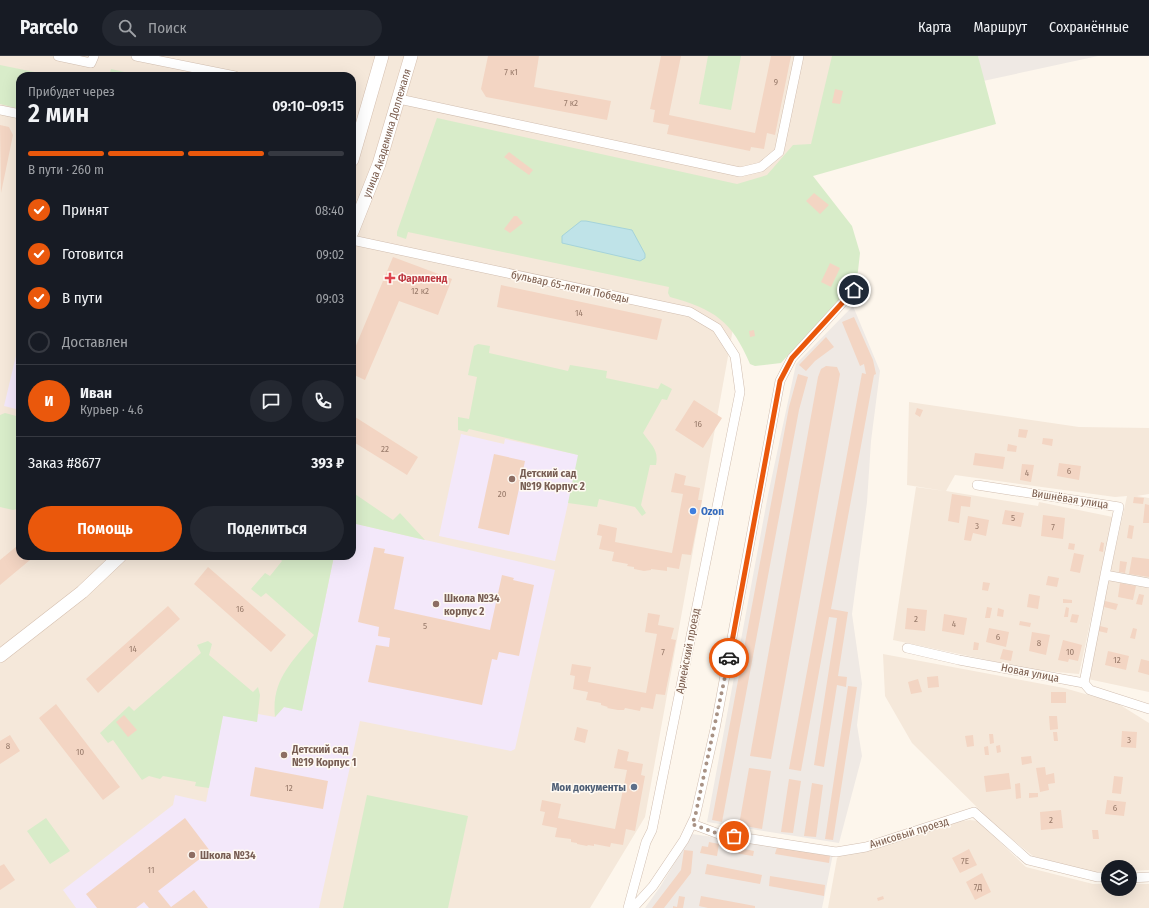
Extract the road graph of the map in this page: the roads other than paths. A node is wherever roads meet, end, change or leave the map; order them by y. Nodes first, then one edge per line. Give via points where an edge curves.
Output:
1 (58, 56) edge
2 (94, 56) edge
3 (136, 56) edge
4 (382, 56) edge
5 (410, 56) edge
6 (800, 56) edge
7 (215, 72) edge
8 (399, 99) junction
9 (0, 110) edge
10 (16, 113) edge
11 (356, 146) edge
12 (356, 222) edge
13 (356, 241) edge
14 (854, 290) dead end
15 (740, 392) joint
16 (976, 485) dead end
17 (116, 560) edge
18 (1105, 575) junction
19 (1149, 583) edge
20 (907, 648) dead end
21 (0, 656) edge
22 (1084, 683) junction
23 (1149, 709) edge
24 (692, 824) junction
25 (1101, 877) edge
26 (1149, 877) edge
27 (1137, 878) edge
28 (628, 908) edge
29 (633, 908) edge

1 - 2 street via 91,63
3 - 7 street
4 - 11 main road
5 - 8 main road, улица Академика Доллежаля
6 - 8 street via 778,152 761,167 740,172
8 - 12 main road, улица Академика Доллежаля via 379,164
9 - 10 street
13 - 15 street, бульвар 65-летия Победы via 690,312 717,328 735,356
14 - 24 street via 792,358 780,381 715,729
15 - 28 street, Армейский проезд via 652,830 646,842
16 - 18 street, Вишнёвая улица via 1119,507
17 - 21 main road via 82,592
18 - 19 street
18 - 22 street, Вишнёвая улица
20 - 22 street, Новая улица
22 - 23 street, Новая улица via 1090,690
24 - 25 street, Анисовый проезд via 719,834 836,852 866,846 974,812 1028,860
24 - 29 street via 653,886
26 - 27 street

